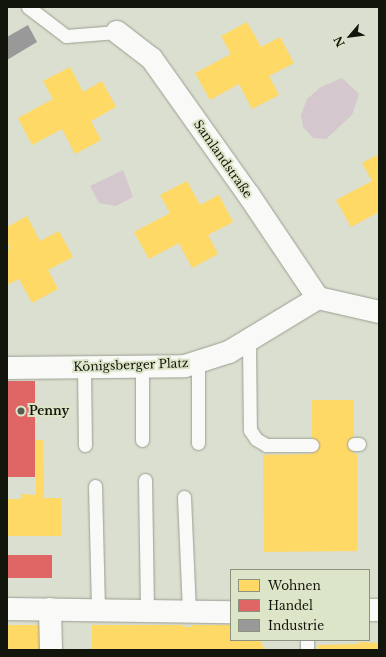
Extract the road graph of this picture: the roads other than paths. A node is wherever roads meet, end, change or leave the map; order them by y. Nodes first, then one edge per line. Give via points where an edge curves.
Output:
1 (28, 7) edge
2 (117, 32) joint
3 (318, 298) junction
4 (379, 312) edge
5 (249, 341) junction
6 (198, 363) junction
7 (142, 366) junction
8 (84, 367) junction
9 (7, 368) edge
10 (142, 440) dead end
11 (198, 443) dead end
12 (85, 444) dead end
13 (312, 445) dead end
14 (145, 480) dead end
15 (95, 486) dead end
16 (184, 497) dead end
17 (7, 609) edge
18 (58, 609) junction
19 (98, 610) junction
20 (147, 610) junction
21 (189, 611) junction
22 (230, 612) edge
23 (51, 650) edge

1 - 2 lane via 66,36
2 - 3 street, Samlandstraße via 152,60 248,194
3 - 4 street
3 - 5 street, Königsberger Platz
5 - 6 street, Königsberger Platz via 229,352
5 - 13 lane via 250,430 256,439 266,445
6 - 7 street, Königsberger Platz via 185,366
6 - 11 lane
7 - 8 street, Königsberger Platz
7 - 10 lane
8 - 9 street, Königsberger Platz
8 - 12 lane
14 - 20 lane
15 - 19 lane
16 - 21 lane
17 - 18 street
18 - 19 street
18 - 23 street
19 - 20 street
20 - 21 street
21 - 22 street

